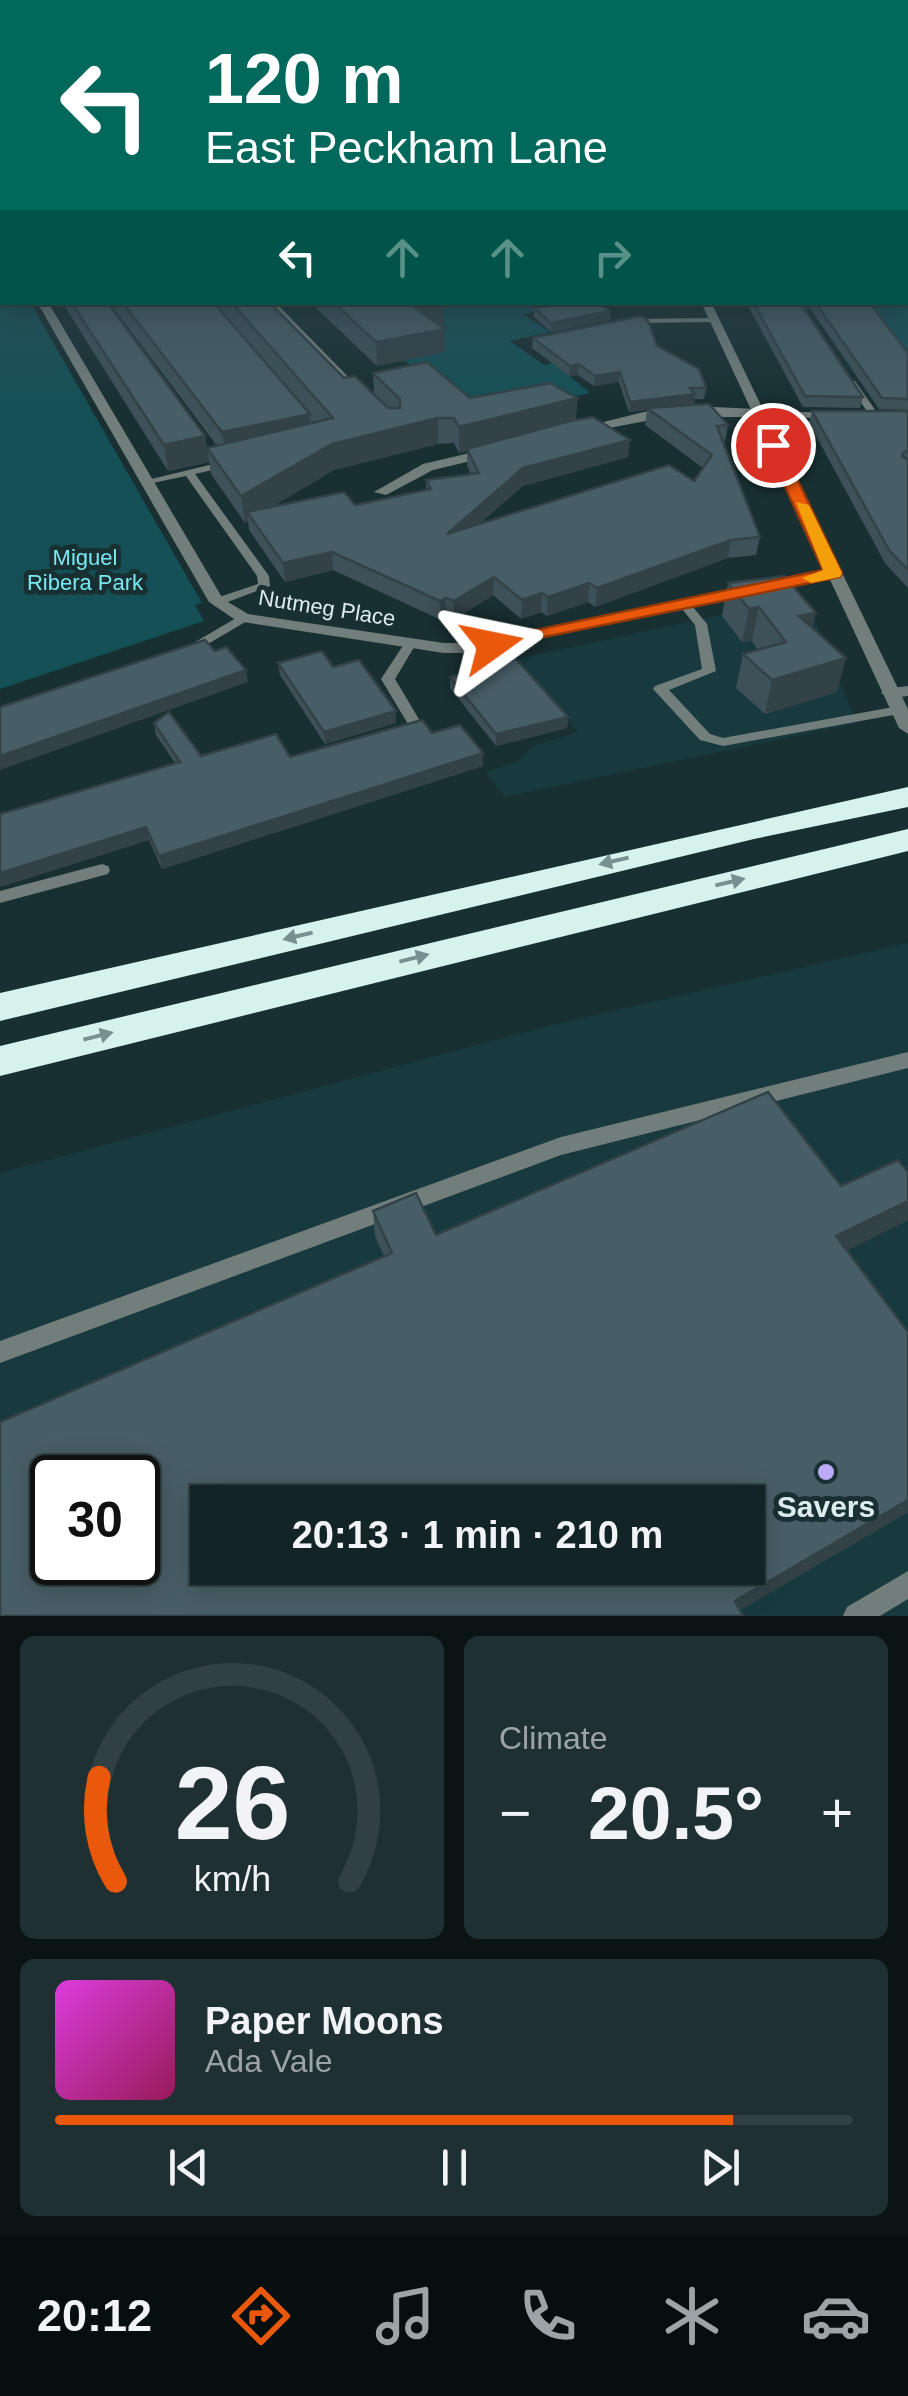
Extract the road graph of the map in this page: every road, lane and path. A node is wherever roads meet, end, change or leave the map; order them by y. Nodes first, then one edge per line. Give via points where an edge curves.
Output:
1 (44, 305) edge
2 (273, 305) edge
3 (707, 305) edge
4 (714, 320) junction
5 (616, 323) edge
6 (844, 371) edge
7 (367, 401) edge
8 (758, 414) junction
9 (846, 416) edge
10 (861, 416) edge
11 (892, 416) edge
12 (875, 417) junction
13 (565, 433) edge
14 (511, 447) edge
15 (210, 450) edge
16 (239, 462) edge
17 (221, 465) junction
18 (189, 473) junction
19 (148, 481) junction
20 (381, 492) dead end
21 (834, 573) junction
22 (217, 602) junction
23 (684, 604) junction
24 (243, 618) junction
25 (410, 644) junction
26 (182, 651) edge
27 (899, 698) edge
28 (908, 728) edge
29 (379, 736) edge
30 (908, 796) edge
31 (908, 840) edge
32 (102, 870) dead end
33 (0, 897) edge
34 (0, 1007) edge
35 (908, 1060) edge
36 (1, 1061) edge
37 (0, 1352) edge
38 (908, 1584) edge
39 (856, 1616) edge

1 - 19 street, Nutmeg Place
2 - 7 lane
3 - 4 street
4 - 5 lane
4 - 8 street
6 - 12 lane
8 - 9 lane
8 - 13 street via 712,408
8 - 21 street
10 - 12 lane
11 - 12 lane
14 - 20 street via 428,467
15 - 17 lane
16 - 17 lane
17 - 18 lane
18 - 19 lane
18 - 22 lane via 263,576 264,586
19 - 22 street, Nutmeg Place
21 - 23 street, Nutmeg Place
21 - 27 street
22 - 24 street, Nutmeg Place
23 - 25 street, Nutmeg Place via 481,646
23 - 27 lane via 701,624 709,671 660,688 705,737 723,742
24 - 25 street, Nutmeg Place
24 - 26 lane
25 - 29 lane via 388,679 416,726
27 - 28 street
30 -> 34 highway
36 -> 31 highway
32 - 33 lane
35 - 37 lane via 561,1146
38 - 39 lane

